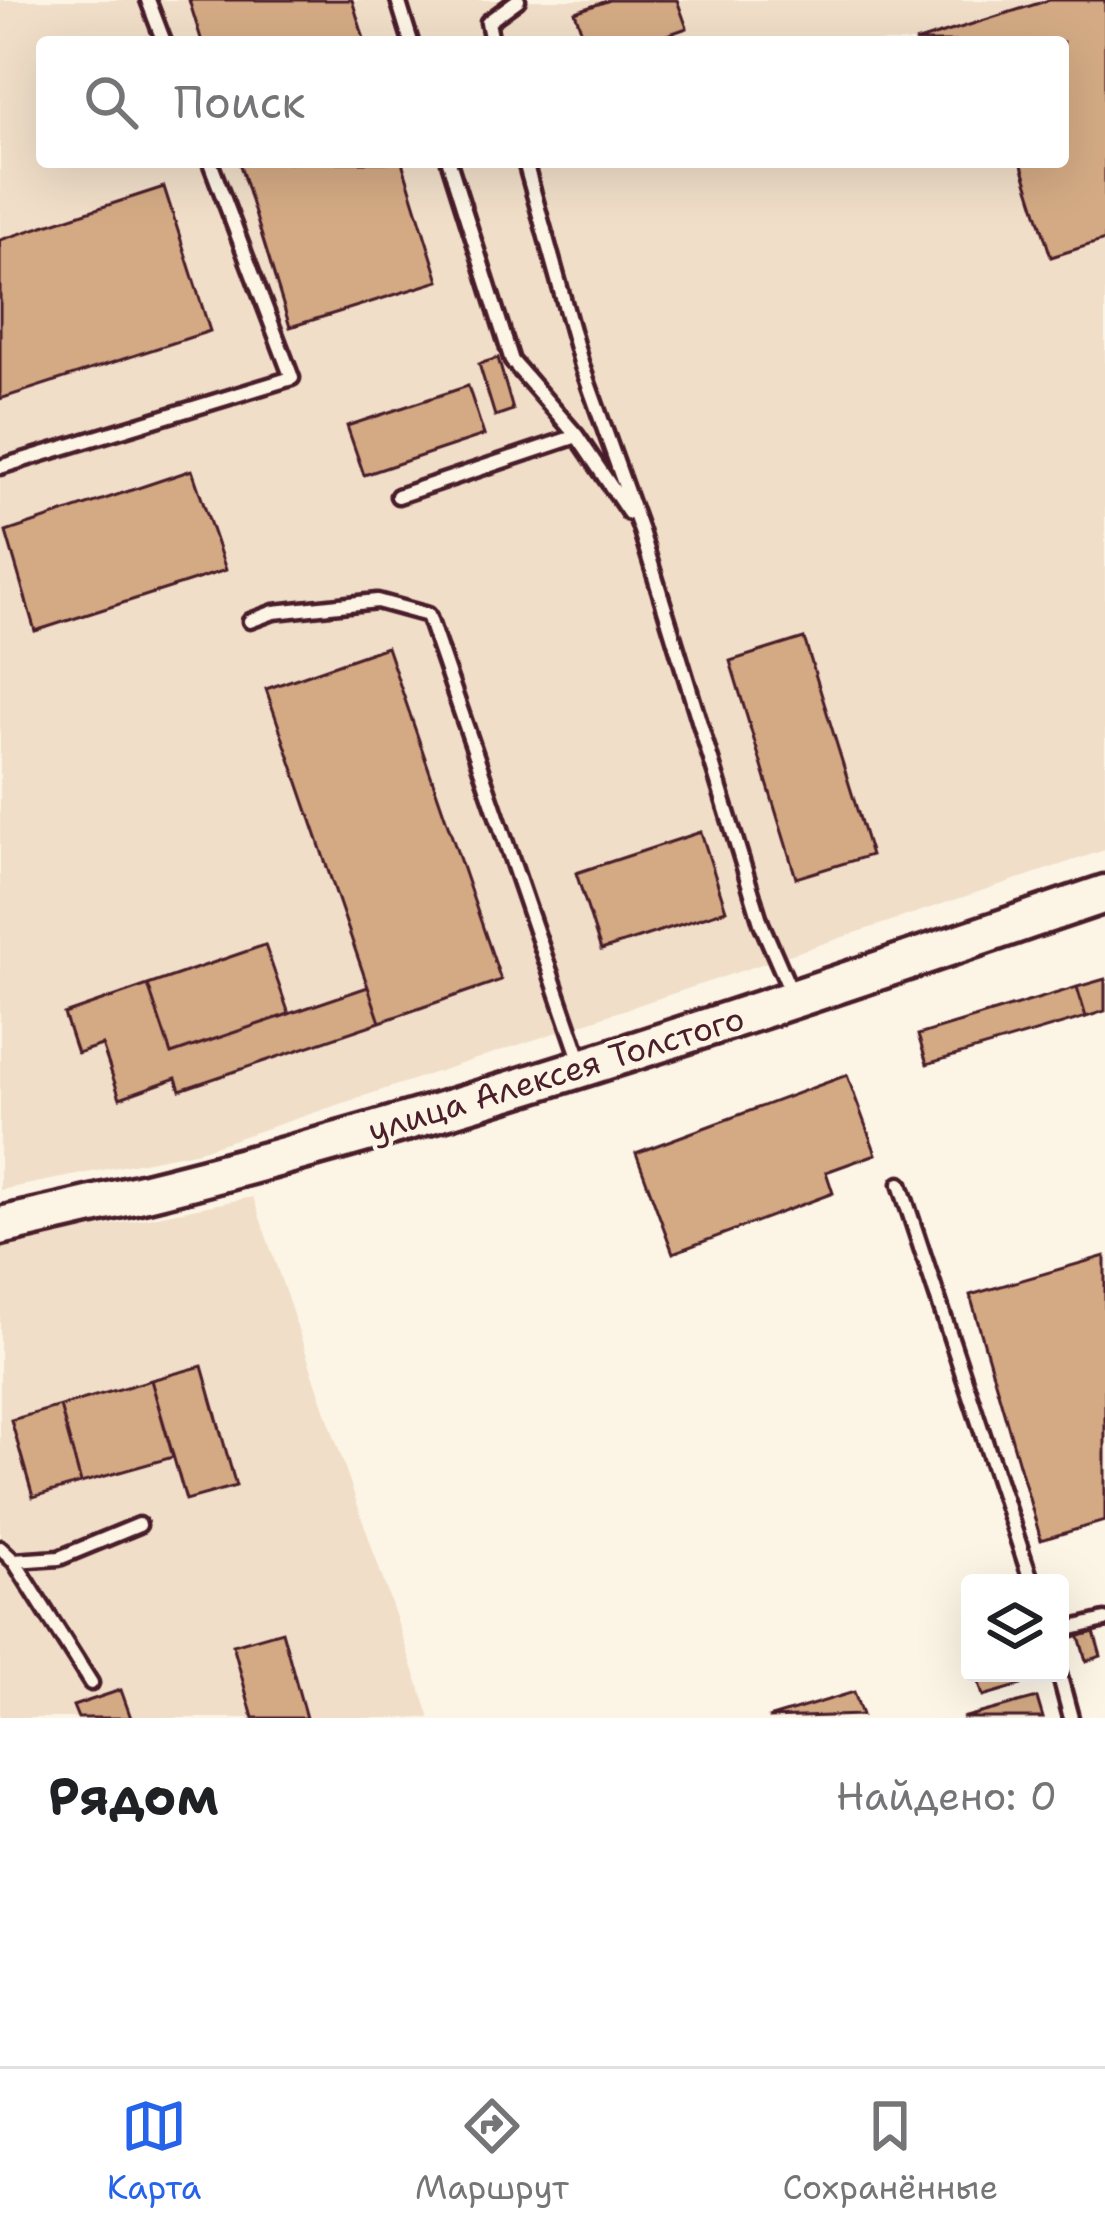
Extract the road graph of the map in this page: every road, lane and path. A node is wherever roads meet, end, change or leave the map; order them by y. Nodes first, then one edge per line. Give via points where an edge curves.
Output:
1 (148, 0) edge
2 (398, 0) edge
3 (518, 0) edge
4 (162, 36) edge
5 (409, 36) edge
6 (491, 36) edge
7 (212, 168) edge
8 (451, 168) edge
9 (526, 168) edge
10 (577, 436) junction
11 (0, 467) edge
12 (398, 496) dead end
13 (641, 530) junction
14 (250, 621) dead end
15 (1105, 894) edge
16 (794, 999) junction
17 (582, 1066) junction
18 (900, 1184) dead end
19 (0, 1226) edge
20 (139, 1525) dead end
21 (0, 1548) edge
22 (14, 1562) junction
23 (1029, 1574) edge
24 (1105, 1619) edge
25 (1069, 1629) edge
26 (1062, 1682) edge
27 (91, 1683) dead end
28 (1072, 1718) edge

1 - 4 lane
2 - 5 lane
3 - 6 lane via 488,22
7 - 11 lane via 292,378
8 - 10 lane via 512,361
9 - 13 lane via 582,366
10 - 12 lane
10 - 13 lane
13 - 16 lane via 761,923
14 - 17 lane via 377,601 428,615
15 - 16 street, улица Алексея Толстого
16 - 17 street, улица Алексея Толстого
17 - 19 street, улица Алексея Толстого via 180,1186
18 - 23 lane
20 - 22 lane via 59,1558
21 - 22 lane
22 - 27 lane
24 - 25 lane
26 - 28 lane

